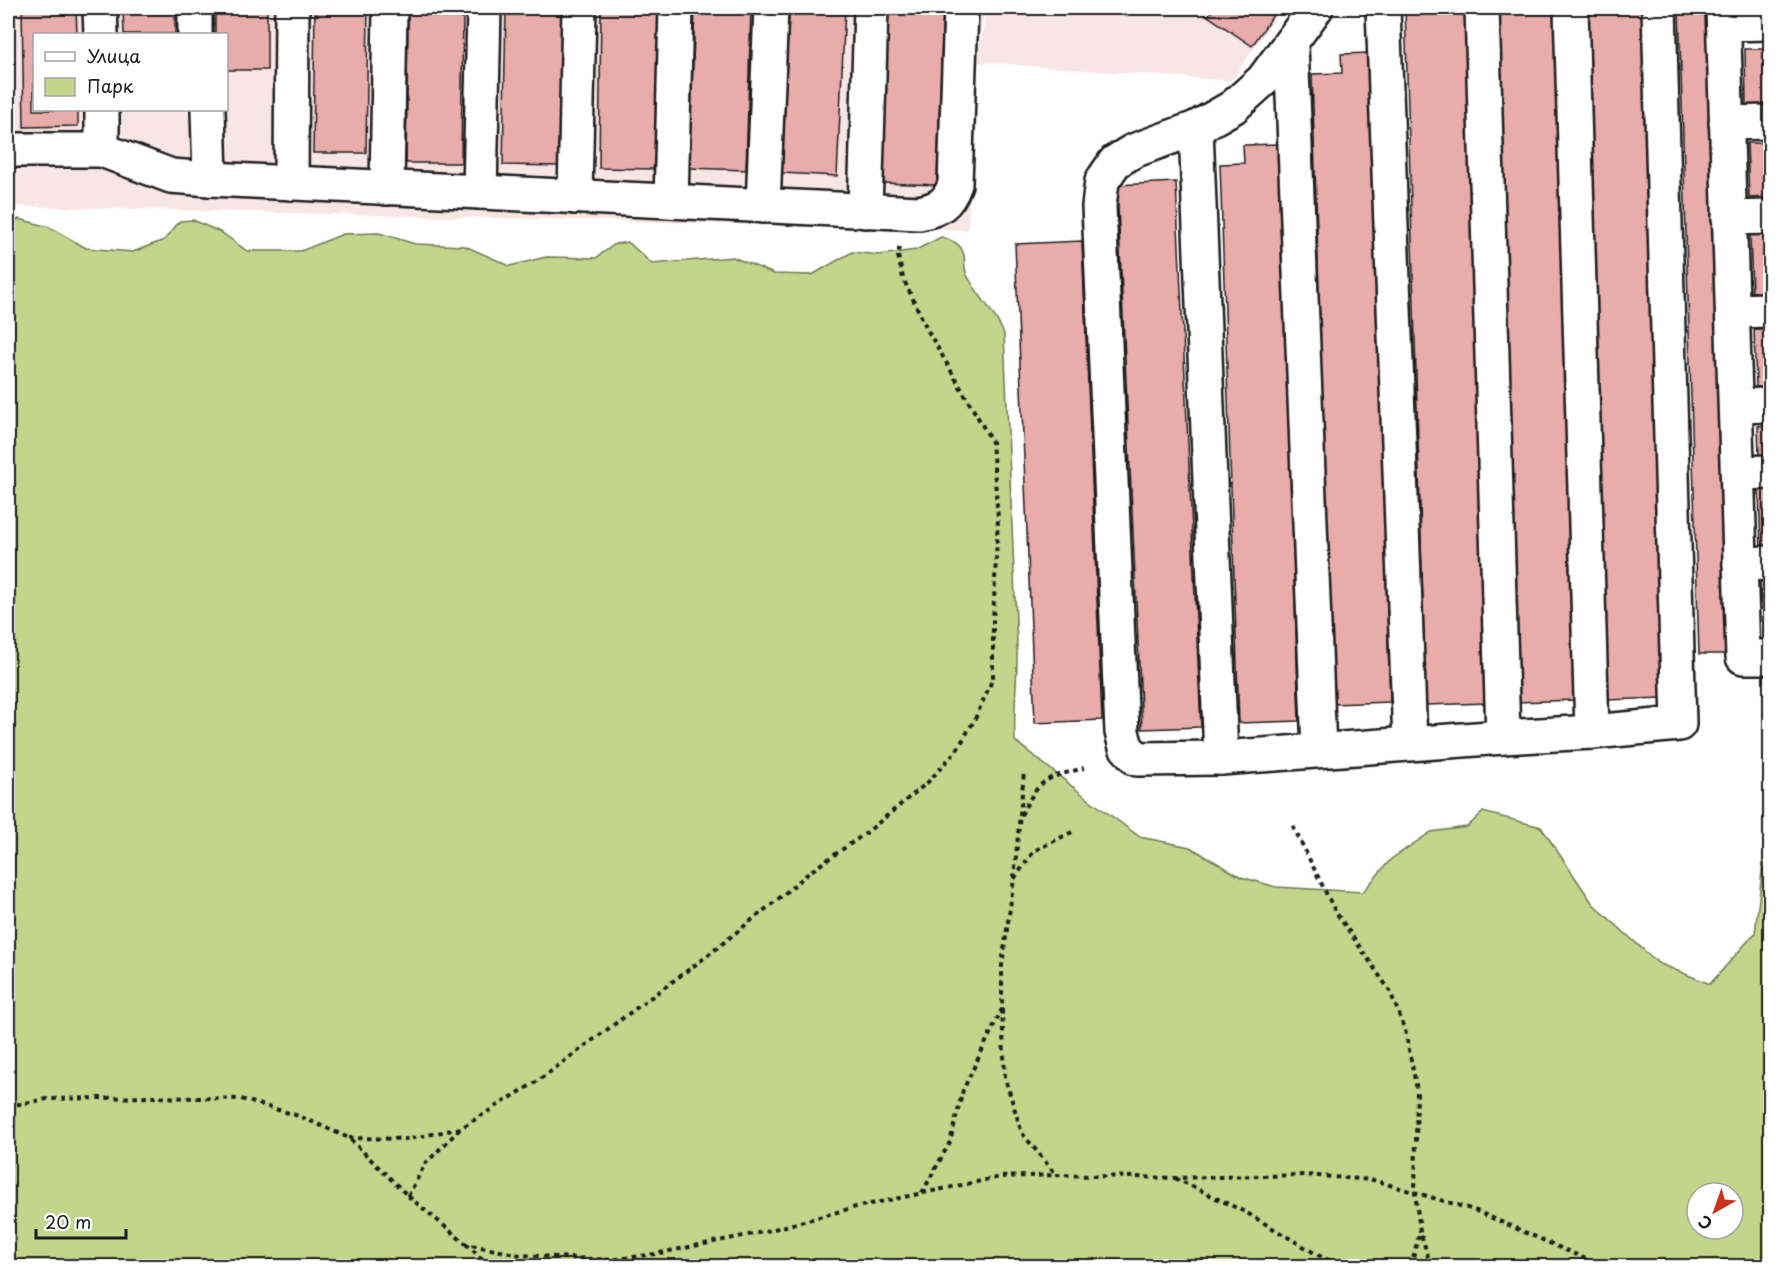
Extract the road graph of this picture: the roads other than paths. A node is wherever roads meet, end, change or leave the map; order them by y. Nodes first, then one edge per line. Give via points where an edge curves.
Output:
1 (100, 8) edge
2 (195, 8) edge
3 (292, 8) edge
4 (390, 8) edge
5 (484, 8) edge
6 (579, 8) edge
7 (676, 8) edge
8 (771, 8) edge
9 (871, 8) edge
10 (961, 8) edge
11 (1316, 8) edge
12 (1383, 8) edge
13 (1482, 8) edge
14 (1571, 8) edge
15 (1659, 8) edge
16 (1723, 16) edge
17 (1770, 22) edge
18 (101, 33) edge
19 (195, 33) edge
20 (1291, 45) junction
21 (102, 111) edge
22 (208, 111) edge
23 (1770, 122) edge
24 (1726, 123) junction
25 (1196, 128) junction
26 (8, 150) edge
27 (102, 150) junction
28 (210, 179) junction
29 (291, 183) junction
30 (387, 188) junction
31 (480, 192) junction
32 (575, 197) junction
33 (671, 201) junction
34 (763, 206) junction
35 (865, 210) junction
36 (1770, 217) edge
37 (1729, 218) junction
38 (1770, 310) edge
39 (1733, 311) junction
40 (1770, 405) edge
41 (1736, 406) junction
42 (1770, 472) edge
43 (1738, 473) junction
44 (1755, 564) edge
45 (1770, 657) edge
46 (1592, 732) junction
47 (1503, 737) junction
48 (1410, 743) junction
49 (1319, 750) junction
50 (1221, 758) junction

1 - 18 lane
2 - 19 lane
3 - 29 lane
4 - 30 lane
5 - 31 lane
6 - 32 lane
7 - 33 lane
8 - 34 lane
9 - 35 lane
10 - 35 lane via 955,184 950,197 936,210 919,213
11 - 20 lane
12 - 48 lane
13 - 47 lane
14 - 46 lane
15 - 46 lane via 1679,724
16 - 17 lane
16 - 24 lane
20 - 25 lane via 1263,80 1233,107
20 - 49 lane
21 - 27 lane
22 - 28 lane
23 - 24 lane
24 - 37 lane
25 - 50 lane
25 - 50 lane via 1133,150 1115,162 1102,181 1099,206 1122,732 1126,747 1137,759
26 - 27 lane
27 - 28 lane via 171,176
28 - 29 lane
29 - 30 lane
30 - 31 lane
31 - 32 lane
32 - 33 lane
33 - 34 lane
34 - 35 lane
36 - 37 lane
37 - 39 lane
38 - 39 lane
39 - 41 lane
40 - 41 lane
41 - 43 lane
42 - 43 lane
43 - 44 lane
44 - 45 lane via 1743,657
46 - 47 lane
47 - 48 lane
48 - 49 lane
49 - 50 lane

